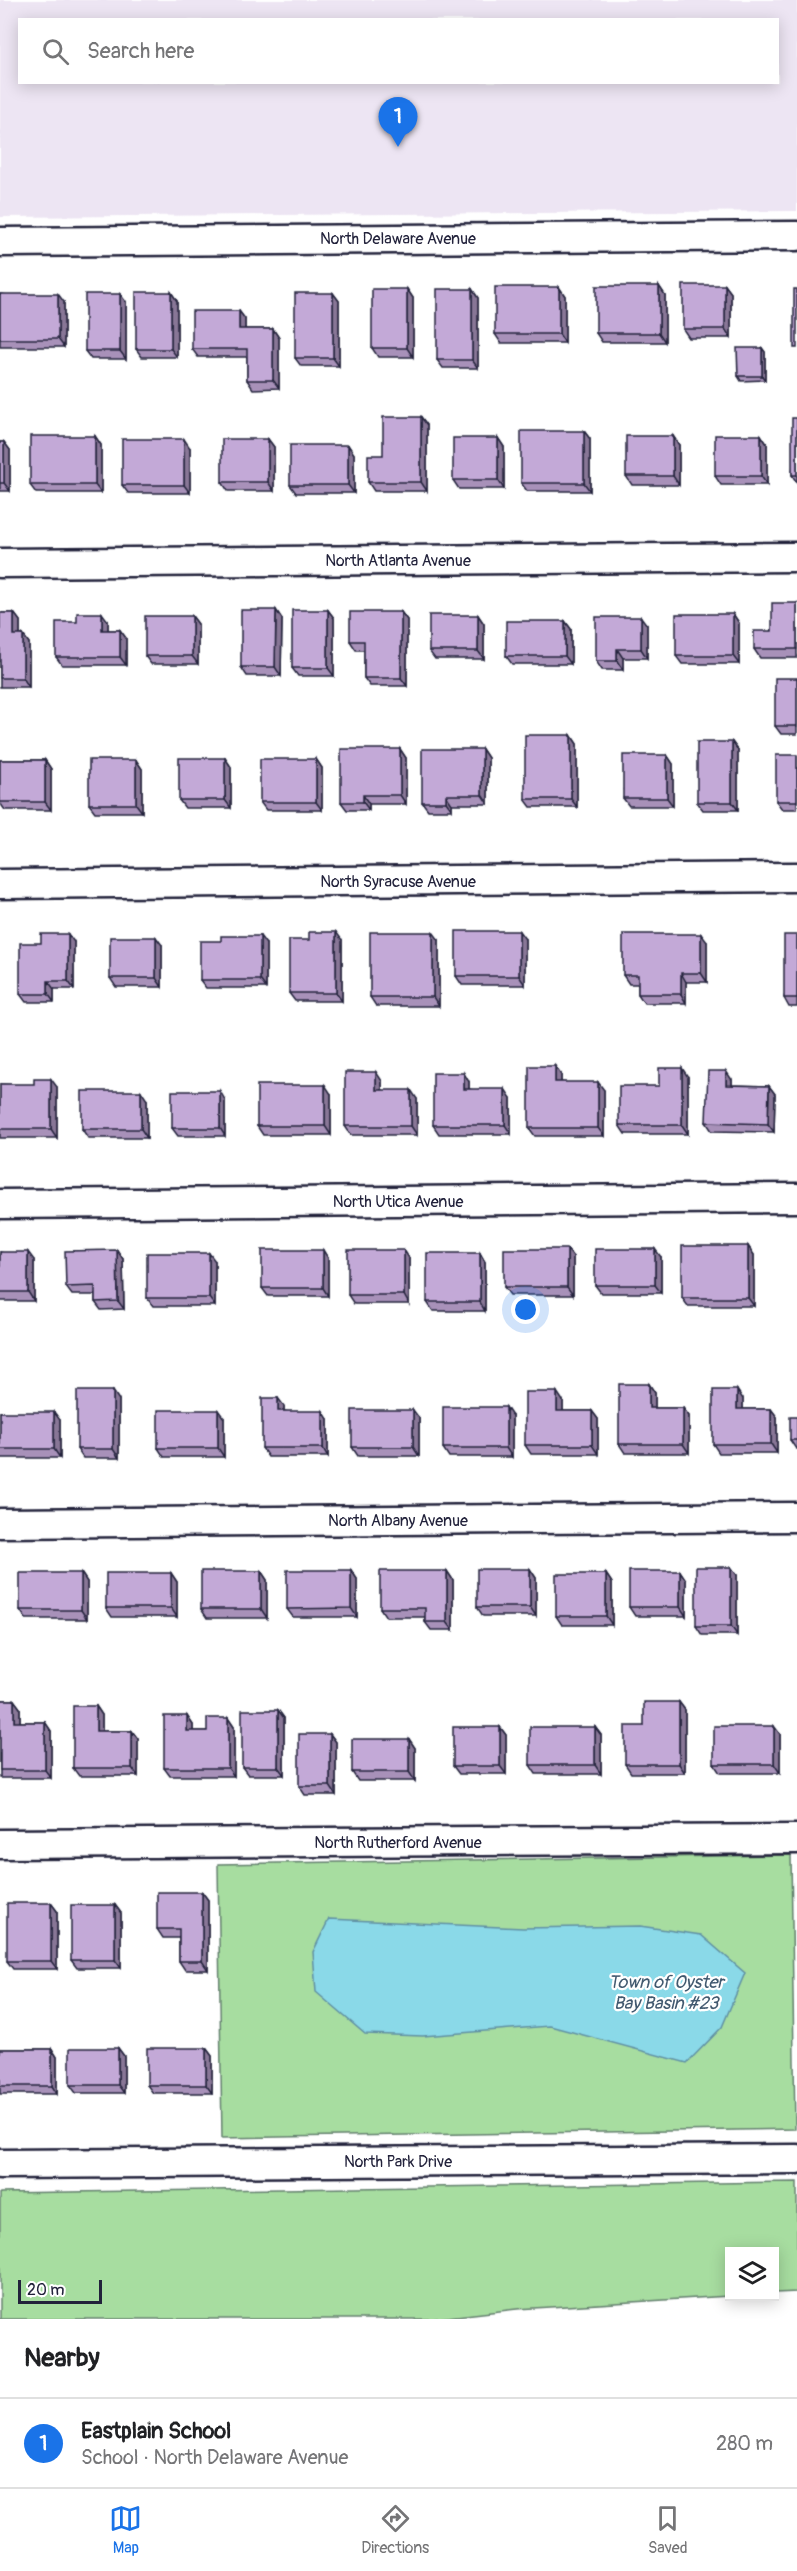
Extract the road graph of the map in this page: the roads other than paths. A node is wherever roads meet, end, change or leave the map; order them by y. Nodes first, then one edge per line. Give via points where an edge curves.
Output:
1 (797, 236) edge
2 (0, 242) edge
3 (797, 557) edge
4 (0, 563) edge
5 (797, 877) edge
6 (0, 884) edge
7 (797, 1198) edge
8 (0, 1204) edge
9 (797, 1517) edge
10 (0, 1523) edge
11 (797, 1839) edge
12 (0, 1844) edge
13 (797, 2158) edge
14 (0, 2164) edge

1 - 2 street, North Delaware Avenue
3 - 4 street, North Atlanta Avenue
5 - 6 street, North Syracuse Avenue
7 - 8 street, North Utica Avenue
9 - 10 street, North Albany Avenue
11 - 12 street, North Rutherford Avenue
13 - 14 street, North Park Drive

